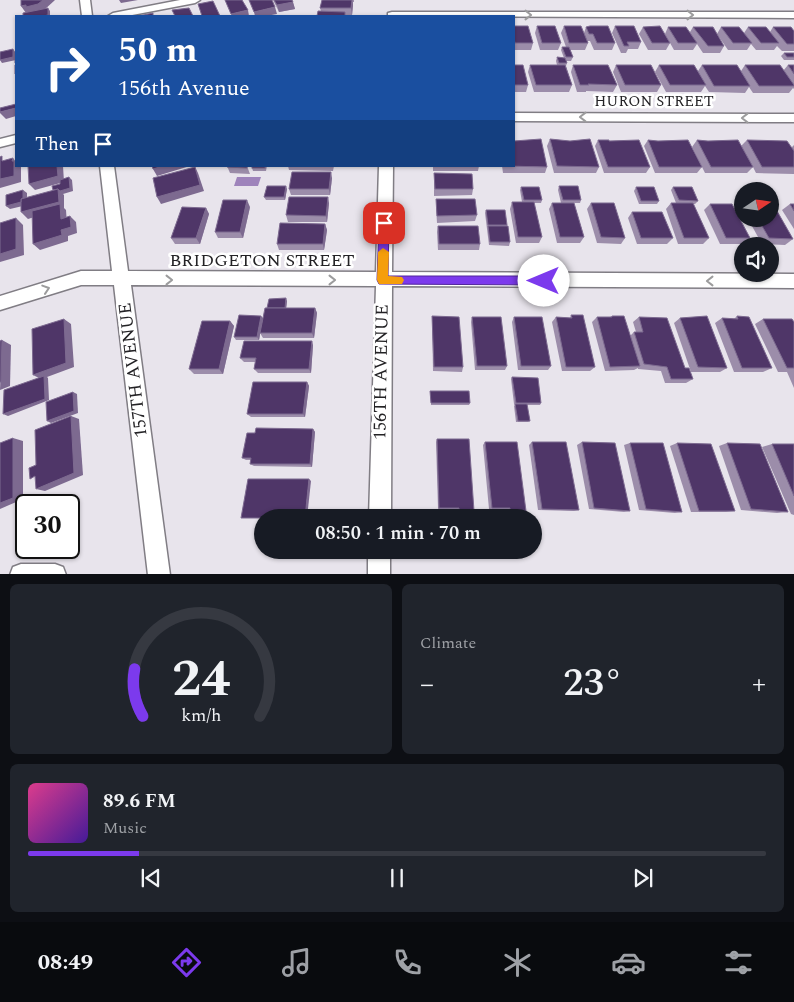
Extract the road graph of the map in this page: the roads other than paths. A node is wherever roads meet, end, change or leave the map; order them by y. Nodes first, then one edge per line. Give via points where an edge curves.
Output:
1 (85, 0) edge
2 (195, 0) edge
3 (793, 10) edge
4 (392, 13) edge
5 (87, 15) edge
6 (118, 15) edge
7 (515, 117) edge
8 (794, 118) edge
9 (15, 139) edge
10 (0, 143) edge
11 (106, 167) edge
12 (386, 167) edge
13 (120, 279) junction
14 (383, 280) junction
15 (794, 281) edge
16 (0, 303) edge
17 (380, 509) edge
18 (379, 559) edge
19 (21, 574) edge
20 (55, 574) edge
21 (159, 574) edge
22 (379, 574) edge

1 - 5 street
2 - 6 street
4 -> 3 street
8 -> 7 street, HURON STREET
9 - 10 street
11 - 13 street, 157TH AVENUE
12 - 14 street, 156TH AVENUE
13 -> 14 street, BRIDGETON STREET
16 -> 13 street, BRIDGETON STREET via 81,278
13 - 21 street, 157TH AVENUE
15 -> 14 street, BRIDGETON STREET
14 - 17 street, 156TH AVENUE
18 - 22 street
19 - 20 street

